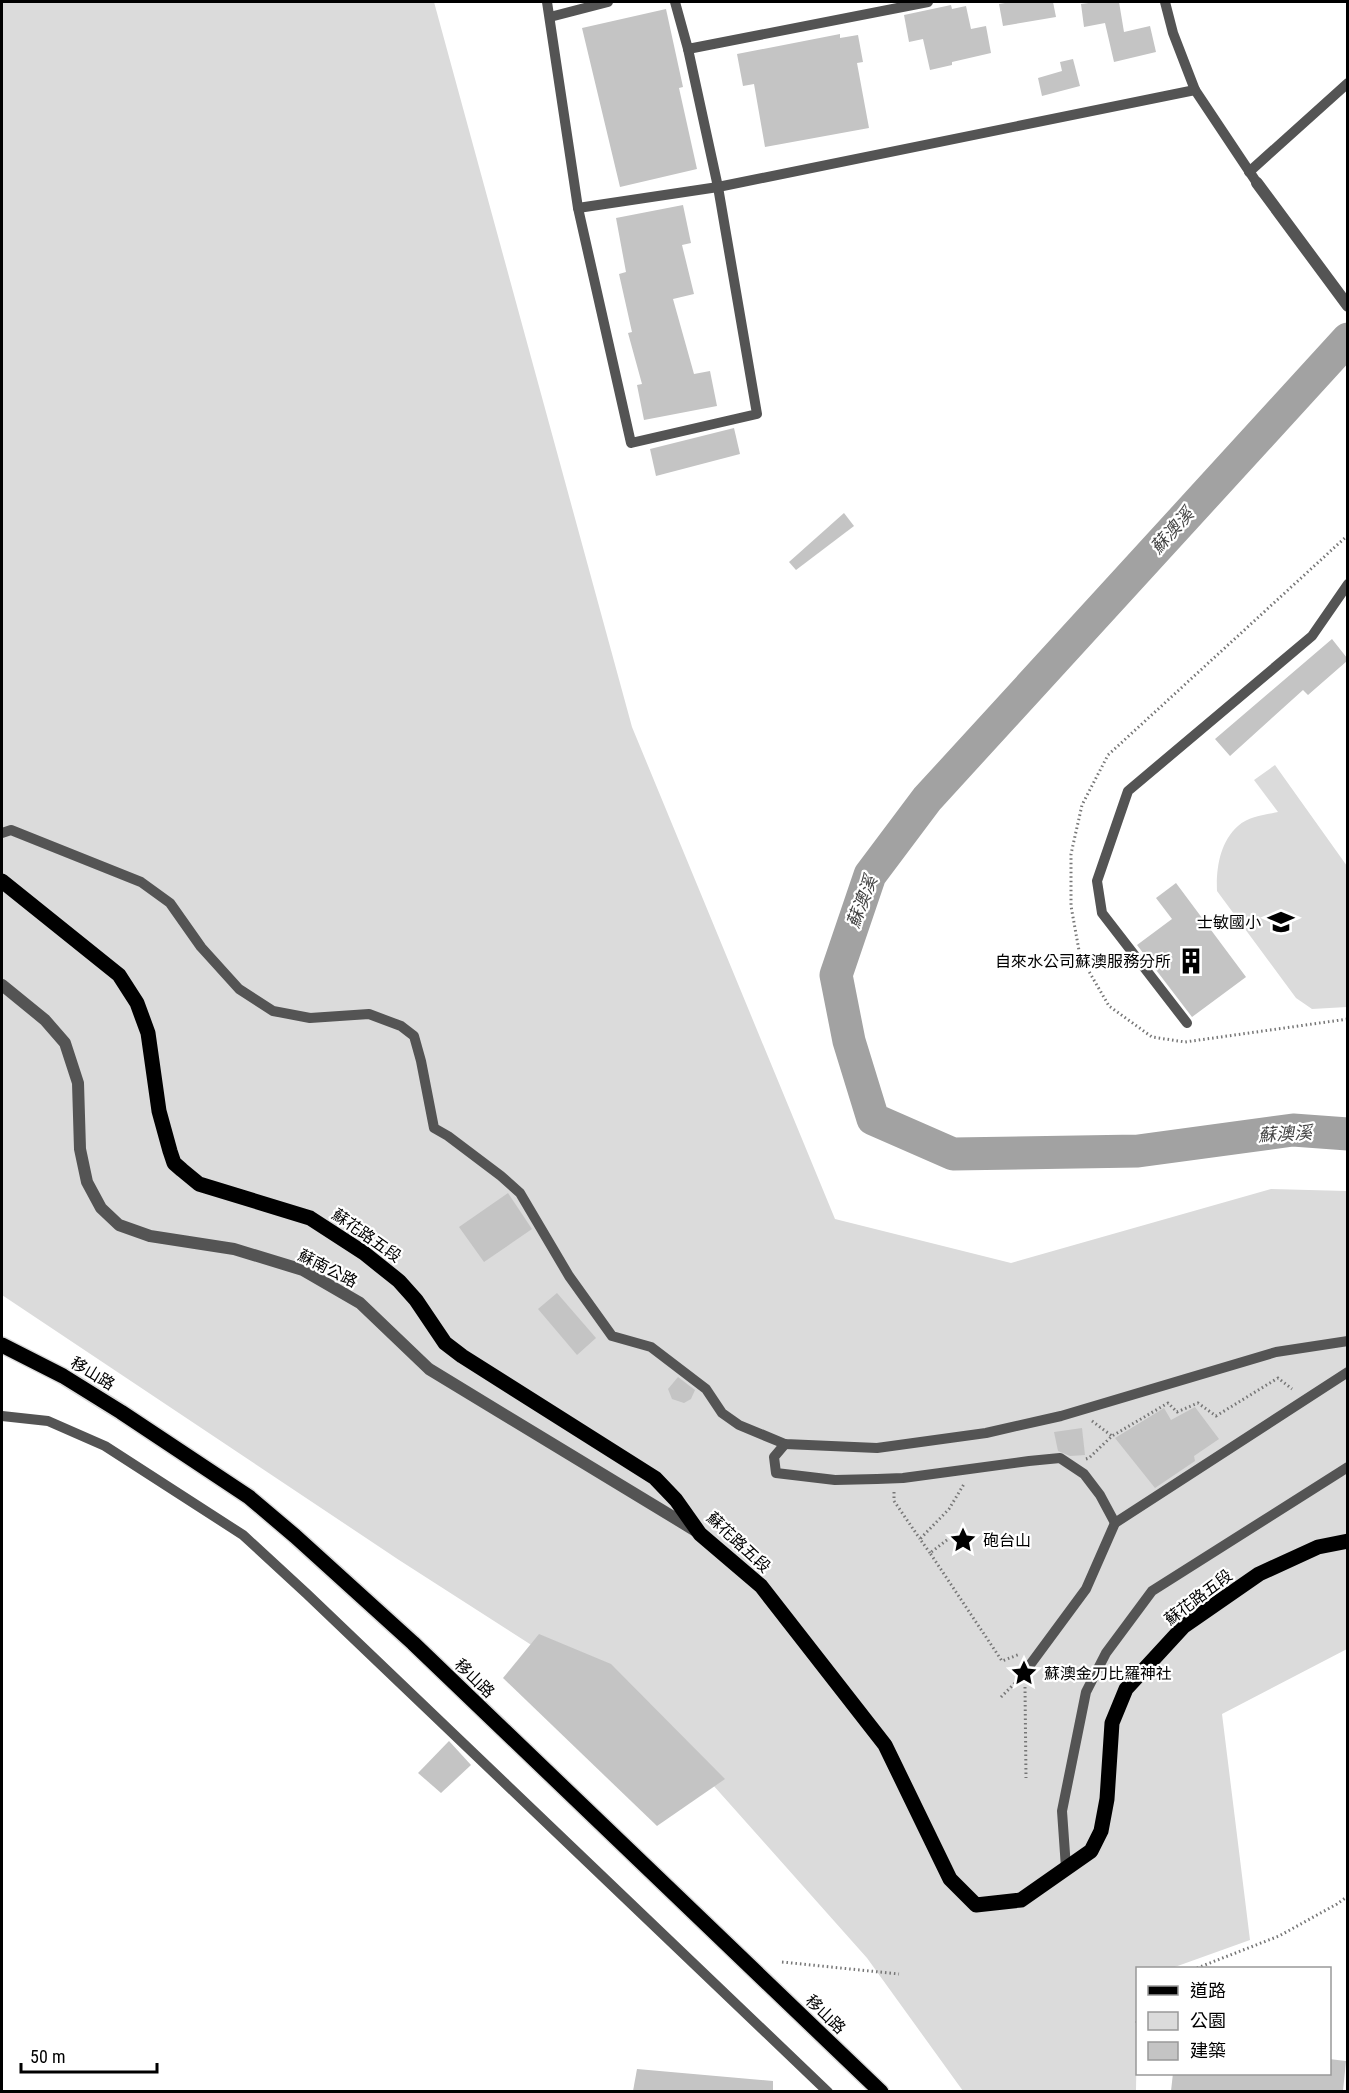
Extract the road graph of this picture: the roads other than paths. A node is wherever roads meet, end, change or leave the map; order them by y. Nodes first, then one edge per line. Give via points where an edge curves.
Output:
1 (547, 2) edge
2 (608, 2) edge
3 (675, 2) edge
4 (928, 2) edge
5 (1165, 2) edge
6 (550, 17) junction
7 (688, 49) junction
8 (1347, 83) edge
9 (1195, 90) junction
10 (1249, 172) junction
11 (1257, 183) joint
12 (718, 187) junction
13 (578, 208) junction
14 (1347, 306) edge
15 (1347, 584) edge
16 (2, 833) edge
17 (2, 881) edge
18 (2, 985) edge
19 (1187, 1023) dead end
20 (1347, 1341) edge
21 (2, 1345) edge
22 (1347, 1372) edge
23 (2, 1416) edge
24 (785, 1444) junction
25 (1347, 1467) edge
26 (1115, 1523) junction
27 (700, 1534) junction
28 (1347, 1541) edge
29 (1024, 1673) road end
30 (1066, 1868) junction
31 (828, 2091) edge
32 (880, 2091) edge

1 - 6 lane
2 - 6 lane
3 - 7 lane
4 - 7 lane
5 - 9 lane
6 - 13 lane
7 - 12 lane
8 - 10 lane
9 - 10 lane
9 - 12 lane
10 - 11 lane
11 - 14 street
12 - 13 lane
12 - 13 lane via 757,414 631,443
15 - 19 lane via 1312,636 1128,791 1097,881 1102,913
16 - 24 lane via 11,830 141,882 170,903 201,947 239,989 273,1011 310,1018 369,1014 401,1026 414,1036 434,1128 520,1193 569,1276 612,1336 651,1347 706,1389 730,1419
17 - 27 main road, 蘇花路五段 via 119,975 148,1033 159,1111 174,1163 199,1184 310,1218 364,1253 399,1281 445,1343 655,1478
18 - 27 street, 蘇南公路 via 45,1020 65,1043 78,1083 80,1149 87,1182 101,1208 119,1225 150,1236 234,1249 303,1270 360,1303 429,1369
20 - 24 lane via 1276,1352 1079,1411 986,1433 877,1448
21 - 32 main road, 移山路 via 121,1412 249,1497 295,1536
22 - 26 lane
23 - 31 lane via 48,1421 105,1446 243,1534
24 - 26 lane via 774,1457 776,1473 835,1480 895,1478 1060,1458 1084,1474
25 - 30 lane via 1152,1591 1106,1653 1086,1692 1062,1811
26 - 29 lane via 1086,1589
27 - 30 main road, 蘇花路五段 via 761,1586 885,1745 950,1879 976,1905 1021,1900
28 - 30 main road, 蘇花路五段 via 1318,1547 1259,1574 1184,1626 1138,1674 1126,1689 1112,1723 1101,1831 1091,1851

